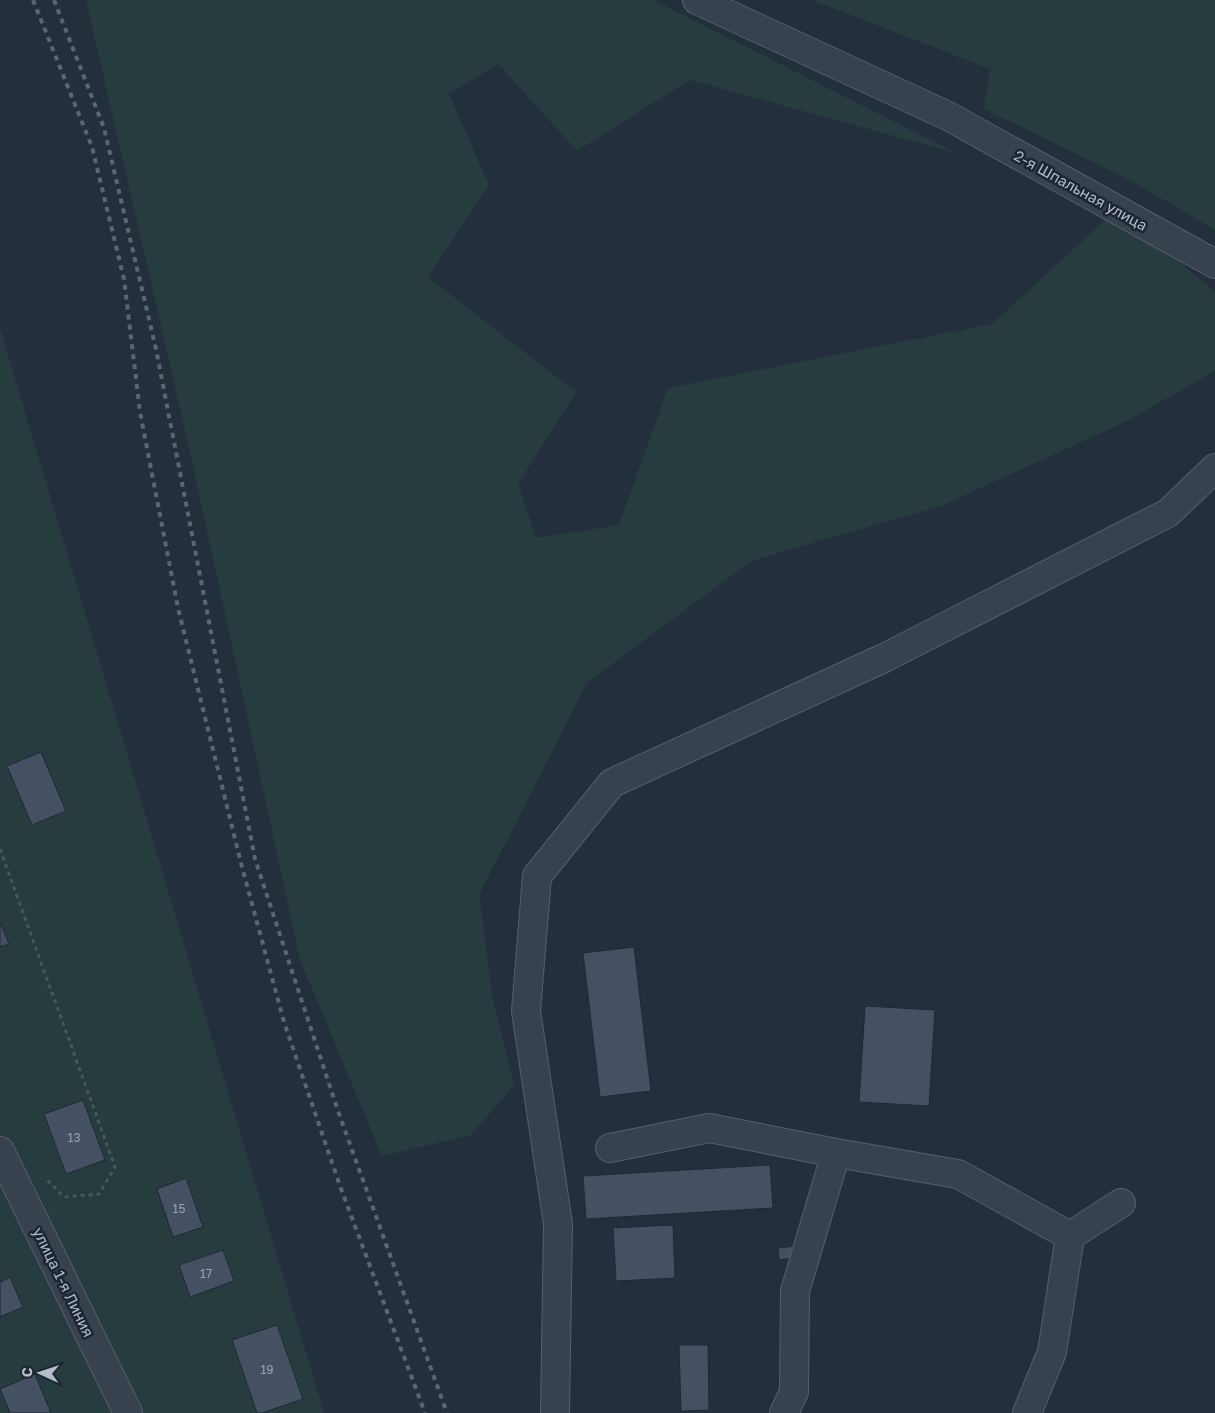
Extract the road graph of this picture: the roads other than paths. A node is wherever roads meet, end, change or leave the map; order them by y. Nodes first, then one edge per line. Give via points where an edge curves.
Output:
1 (697, 0) edge
2 (1215, 264) edge
3 (1215, 468) edge
4 (610, 1148) dead end
5 (0, 1151) edge
6 (836, 1153) junction
7 (7, 1183) edge
8 (1121, 1203) dead end
9 (1070, 1236) junction
10 (128, 1413) edge
11 (555, 1413) edge
12 (784, 1413) edge
13 (1027, 1413) edge

1 - 2 street, 2-я Шпальная улица via 948,116
3 - 11 street via 1168,513 884,658 612,783 536,876 526,1011 558,1224
4 - 6 street via 709,1128
5 - 7 street, улица 1-я Линия
6 - 9 street via 958,1174
6 - 12 street via 795,1291 794,1392
7 - 10 street, улица 1-я Линия
8 - 9 street
9 - 13 street via 1052,1352

